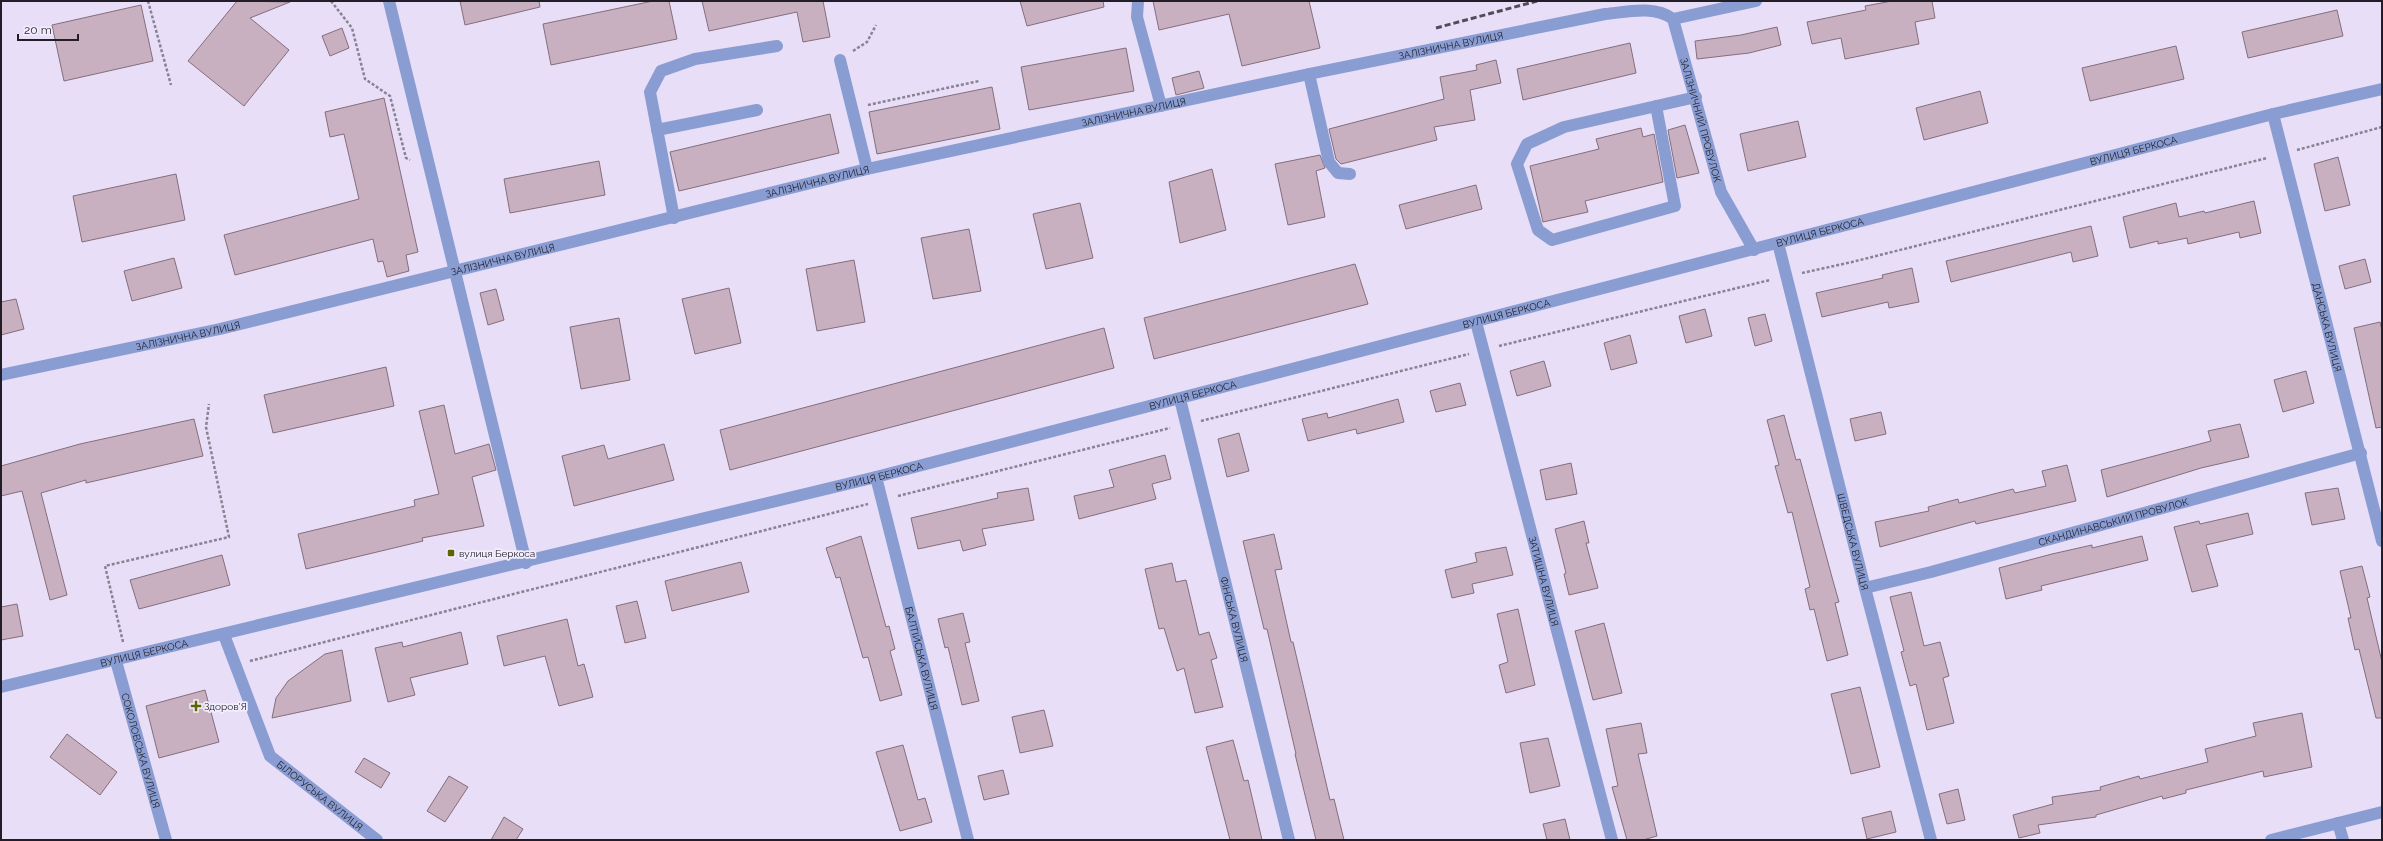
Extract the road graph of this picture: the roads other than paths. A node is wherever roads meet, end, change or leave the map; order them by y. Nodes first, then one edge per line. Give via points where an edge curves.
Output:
1 (388, 1) edge
2 (1138, 1) edge
3 (1756, 1) edge
4 (1673, 20) junction
5 (777, 46) dead end
6 (840, 60) road end
7 (1309, 74) junction
8 (2382, 89) edge
9 (1696, 97) junction
10 (1161, 106) junction
11 (1656, 106) junction
12 (757, 110) dead end
13 (2273, 114) junction
14 (657, 130) junction
15 (867, 170) junction
16 (1350, 174) dead end
17 (674, 218) junction
18 (1778, 243) junction
19 (1754, 250) junction
20 (453, 270) junction
21 (1476, 322) junction
22 (1, 375) edge
23 (1180, 399) junction
24 (2361, 453) junction
25 (876, 477) junction
26 (2382, 541) edge
27 (526, 562) junction
28 (1865, 588) junction
29 (224, 635) junction
30 (121, 660) junction
31 (1, 687) edge
32 (2382, 812) edge
33 (2338, 823) junction
34 (166, 840) edge
35 (377, 840) edge
36 (968, 840) edge
37 (1289, 840) edge
38 (1612, 840) edge
39 (1931, 840) edge
40 (2271, 840) edge
41 (2343, 840) edge

1 - 20 street
2 - 10 street via 1137,17
3 - 4 street
4 - 7 street, ЗАЛІЗНИЧНА ВУЛИЦЯ via 1666,14 1656,11 1605,14
4 - 9 street, ЗАЛІЗНИЧНИЙ ПРОВУЛОК
5 - 14 street via 695,59 660,71 650,92
6 - 15 street
7 - 10 street, ЗАЛІЗНИЧНА ВУЛИЦЯ
7 - 16 street via 1329,162 1338,173
8 - 13 street, ВУЛИЦЯ БЕРКОСА
9 - 11 street
9 - 19 street, ЗАЛІЗНИЧНИЙ ПРОВУЛОК via 1721,192
10 - 15 street, ЗАЛІЗНИЧНА ВУЛИЦЯ
11 - 11 street via 1675,206 1552,240 1538,230 1517,164 1527,144 1564,127
12 - 14 street
13 - 18 street, ВУЛИЦЯ БЕРКОСА
13 - 24 street, ДАНСЬКА ВУЛИЦЯ
14 - 17 street
15 - 17 street, ЗАЛІЗНИЧНА ВУЛИЦЯ
17 - 20 street, ЗАЛІЗНИЧНА ВУЛИЦЯ
18 - 19 street, ВУЛИЦЯ БЕРКОСА
18 - 28 street, ШВЕДСЬКА ВУЛИЦЯ
19 - 21 street, ВУЛИЦЯ БЕРКОСА
20 - 22 street, ЗАЛІЗНИЧНА ВУЛИЦЯ via 220,329
20 - 27 street
21 - 23 street, ВУЛИЦЯ БЕРКОСА
21 - 38 street, ЗАТИШНА ВУЛИЦЯ
23 - 25 street, ВУЛИЦЯ БЕРКОСА
23 - 37 street, ФІНСЬКА ВУЛИЦЯ
24 - 26 street, ДАНСЬКА ВУЛИЦЯ
24 - 28 street, СКАНДИНАВСЬКИЙ ПРОВУЛОК via 1932,572
25 - 27 street, ВУЛИЦЯ БЕРКОСА
25 - 36 street, БАЛТІЙСЬКА ВУЛИЦЯ
27 - 29 street, ВУЛИЦЯ БЕРКОСА
28 - 39 street, ШВЕДСЬКА ВУЛИЦЯ
29 - 30 street, ВУЛИЦЯ БЕРКОСА
29 - 35 street, БІЛОРУСЬКА ВУЛИЦЯ via 270,756
30 - 31 street, ВУЛИЦЯ БЕРКОСА
30 - 34 street, СОКОЛОВСЬКА ВУЛИЦЯ
32 - 33 street
33 - 40 street
33 - 41 street

